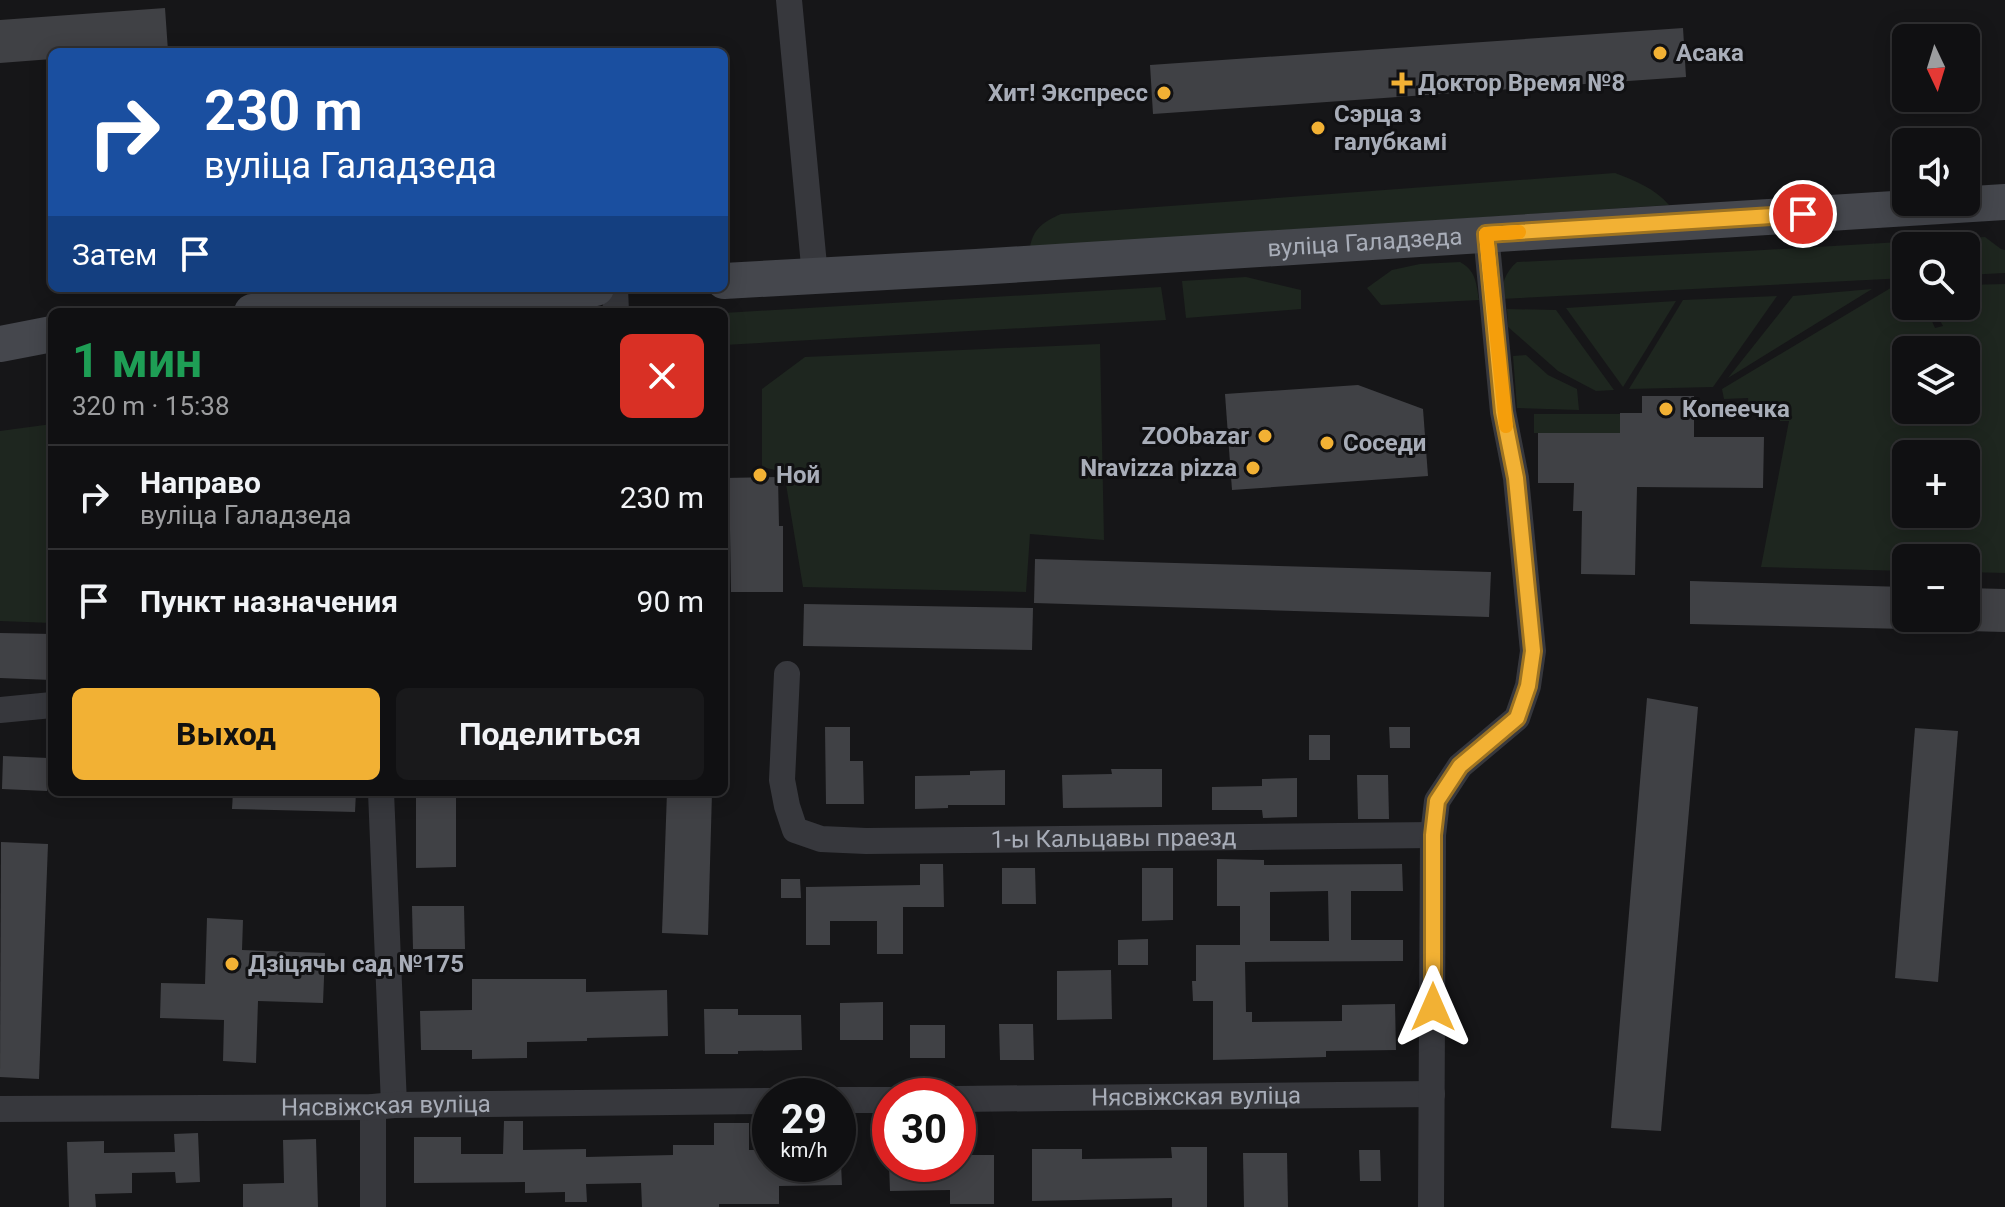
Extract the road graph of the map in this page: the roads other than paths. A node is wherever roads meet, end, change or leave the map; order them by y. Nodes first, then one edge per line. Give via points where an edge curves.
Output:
1 (789, 0) edge
2 (2005, 202) edge
3 (1486, 234) junction
4 (815, 276) junction
5 (728, 281) edge
6 (539, 292) edge
7 (309, 308) edge
8 (48, 335) edge
9 (0, 344) edge
10 (787, 674) dead end
11 (48, 705) edge
12 (0, 710) edge
13 (381, 796) edge
14 (1433, 835) junction
15 (1432, 1094) junction
16 (976, 1099) edge
17 (752, 1101) edge
18 (384, 1106) junction
19 (0, 1109) edge
20 (373, 1207) edge
21 (1431, 1207) edge

1 - 4 street
2 - 3 main road, вуліца Галадзеда
3 - 4 main road, вуліца Галадзеда
3 - 14 street via 1533,651 1517,718 1460,766 1437,801
4 - 5 main road, вуліца Галадзеда
6 - 7 main road
8 - 9 main road
10 - 14 street, 1-ы Кальцавы праезд via 782,780 787,806 795,830 821,839
11 - 12 street
13 - 18 street
14 - 15 street
15 - 16 street, Нясвіжская вуліца
15 - 21 street
17 - 18 street, Нясвіжская вуліца
18 - 19 street, Нясвіжская вуліца
18 - 20 street

